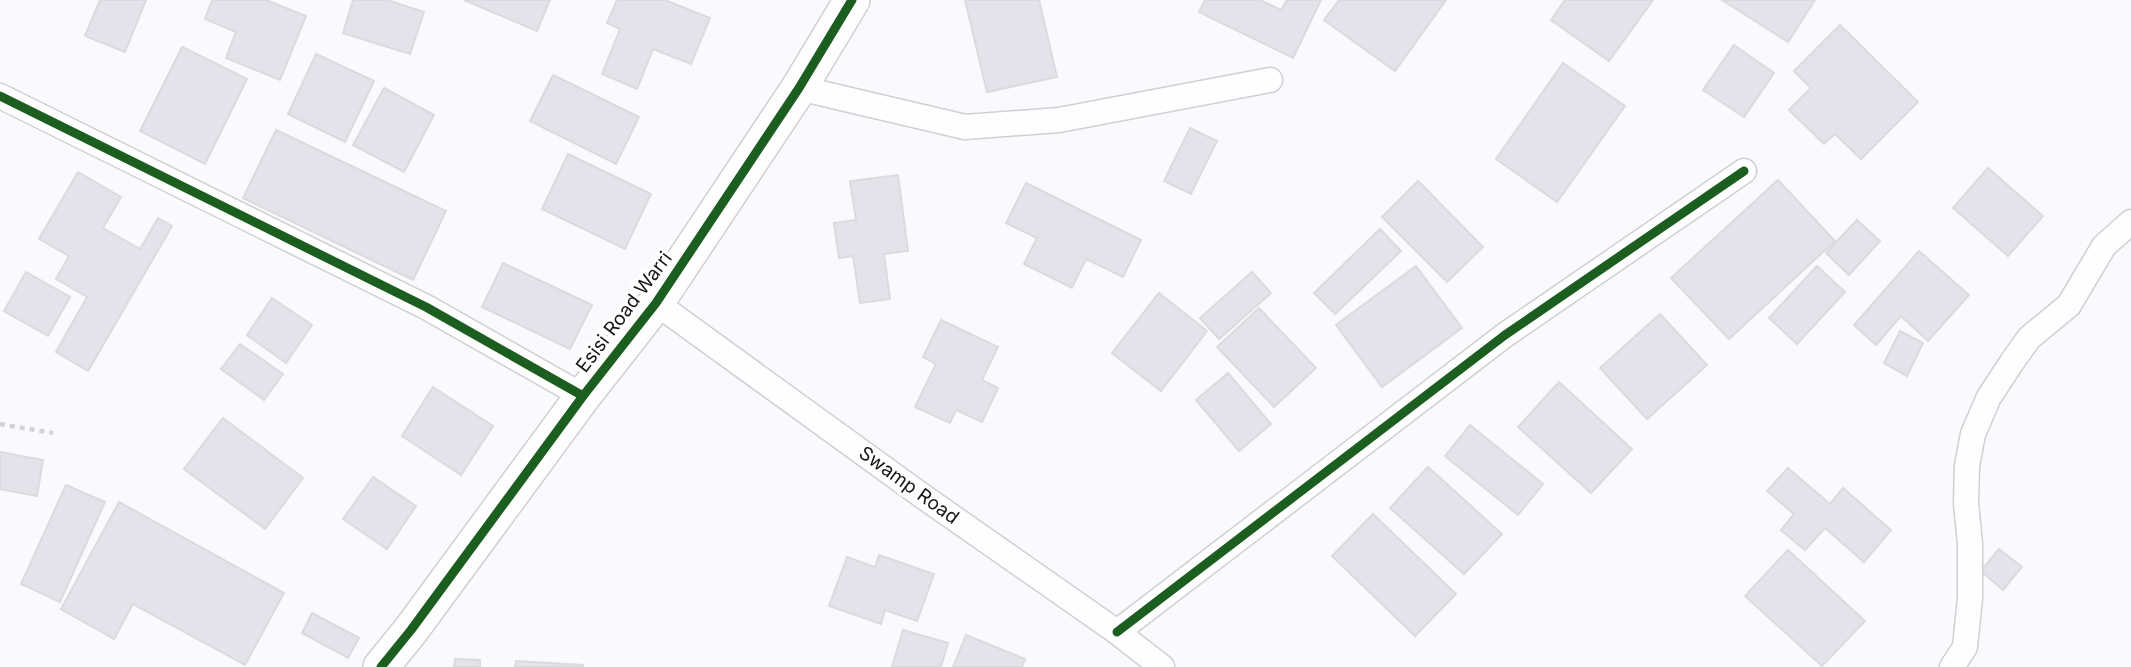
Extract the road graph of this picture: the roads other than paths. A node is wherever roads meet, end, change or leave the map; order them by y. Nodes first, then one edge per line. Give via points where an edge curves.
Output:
1 (852, 0) edge
2 (1270, 80) dead end
3 (799, 88) junction
4 (0, 96) edge
5 (1744, 171) dead end
6 (2131, 222) edge
7 (656, 303) junction
8 (583, 396) junction
9 (1117, 632) junction
10 (381, 667) edge
11 (1162, 667) edge
12 (1952, 667) edge

1 - 3 street, Esisi Road Warri
2 - 3 street via 1059,120 965,127
3 - 7 street, Esisi Road Warri
4 - 8 street via 426,307
5 - 9 street via 1505,335
6 - 12 street via 2104,246 2069,305 2029,338 1989,397 1973,434 1966,467 1970,598 1965,647
7 - 8 street, Esisi Road Warri
7 - 9 street, Swamp Road
8 - 10 street, Esisi Road Warri
9 - 11 street, Swamp Road

